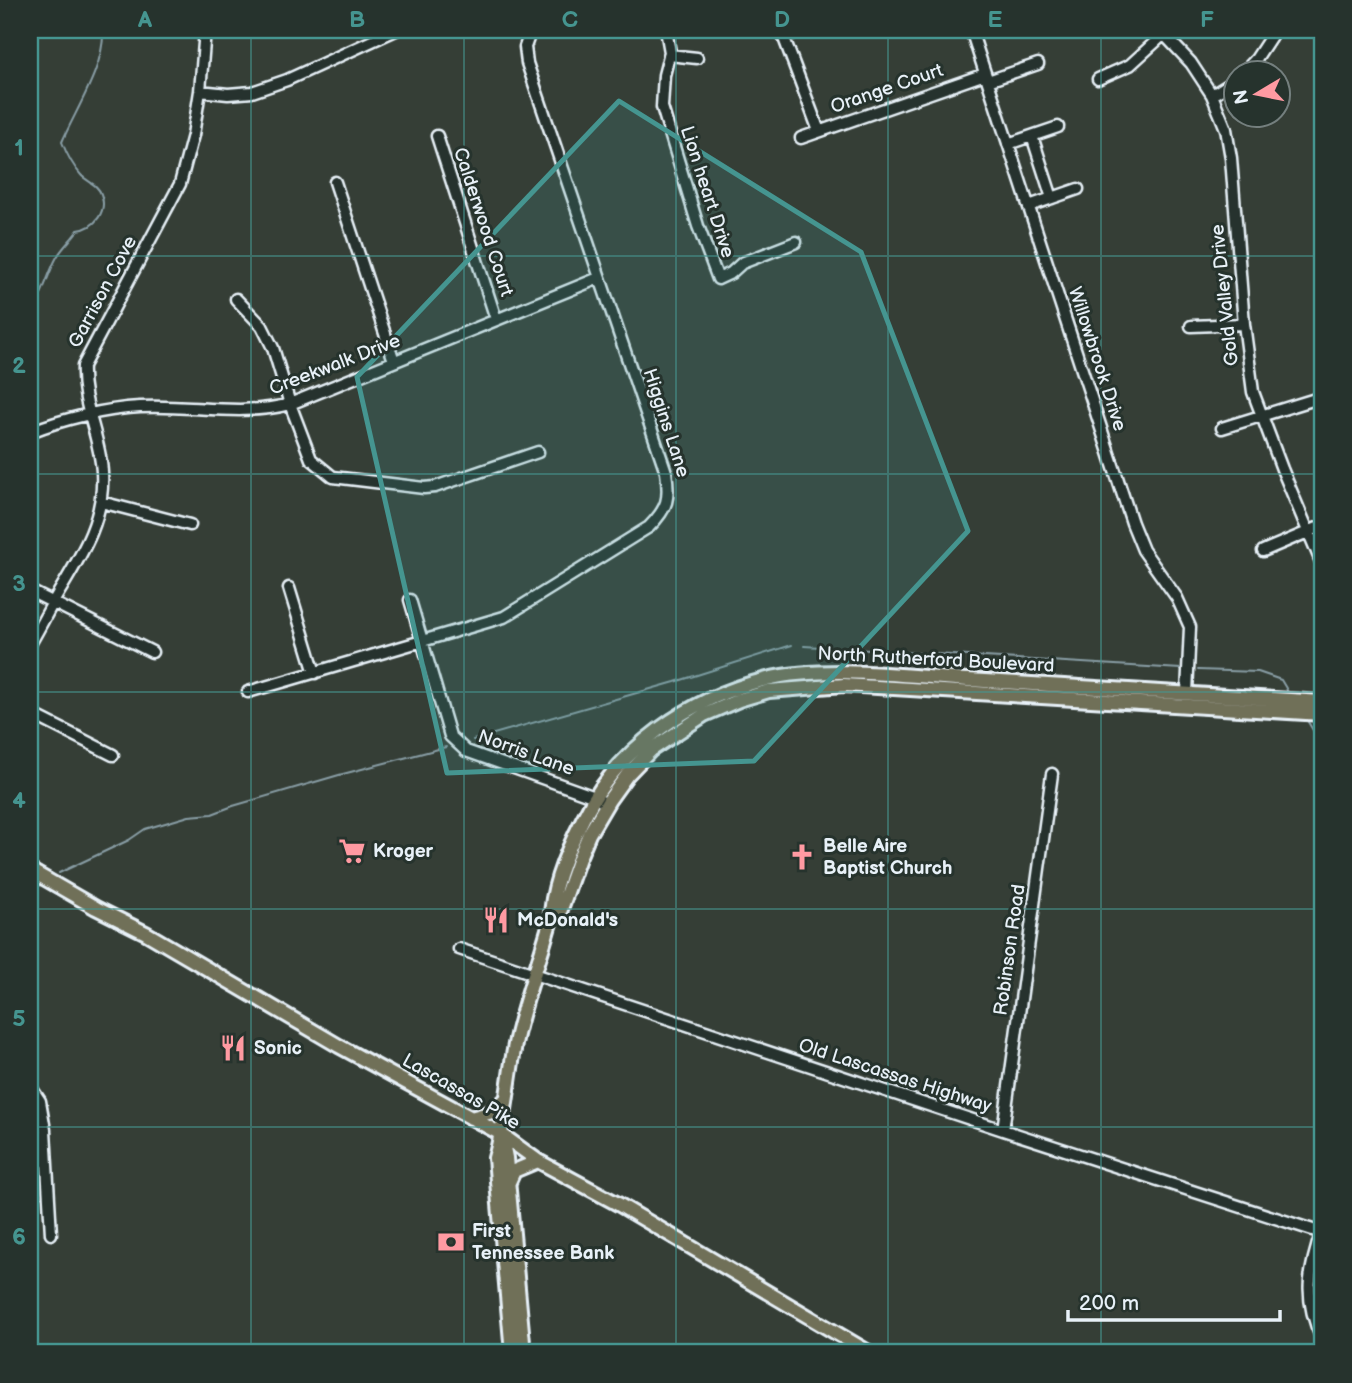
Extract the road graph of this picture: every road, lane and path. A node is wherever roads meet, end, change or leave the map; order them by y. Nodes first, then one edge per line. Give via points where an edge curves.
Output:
1 (205, 30) edge
2 (396, 30) edge
3 (531, 30) edge
4 (666, 30) edge
5 (802, 30) edge
6 (971, 30) edge
7 (1275, 30) edge
8 (1162, 32) edge
9 (782, 34) edge
10 (669, 55) junction
11 (697, 58) dead end
12 (1255, 60) edge
13 (1038, 64) dead end
14 (986, 78) junction
15 (1098, 79) dead end
16 (1222, 89) edge
17 (200, 91) junction
18 (1212, 95) junction
19 (1058, 127) dead end
20 (819, 131) junction
21 (437, 135) dead end
22 (1032, 136) junction
23 (801, 138) dead end
24 (1008, 144) junction
25 (335, 182) dead end
26 (1078, 189) dead end
27 (1052, 198) junction
28 (1029, 206) junction
29 (796, 242) dead end
30 (599, 278) junction
31 (236, 299) dead end
32 (496, 319) junction
33 (1244, 324) junction
34 (1191, 326) dead end
35 (394, 361) junction
36 (1322, 397) edge
37 (290, 404) junction
38 (89, 415) junction
39 (1260, 415) junction
40 (1222, 428) dead end
41 (30, 432) edge
42 (538, 452) dead end
43 (101, 502) junction
44 (190, 525) dead end
45 (1322, 526) edge
46 (1309, 531) junction
47 (1263, 551) dead end
48 (1322, 564) edge
49 (289, 588) dead end
50 (30, 591) edge
51 (410, 600) dead end
52 (53, 603) junction
53 (422, 641) junction
54 (30, 644) edge
55 (152, 652) dead end
56 (315, 673) junction
57 (248, 692) dead end
58 (1187, 693) junction
59 (1322, 702) edge
60 (30, 713) edge
61 (1322, 714) edge
62 (113, 755) dead end
63 (1052, 775) dead end
64 (595, 797) junction
65 (606, 805) junction
66 (30, 870) edge
67 (551, 919) junction
68 (459, 949) dead end
69 (534, 976) junction
70 (30, 1086) edge
71 (505, 1100) junction
72 (471, 1118) junction
73 (1003, 1130) junction
74 (502, 1134) junction
75 (538, 1161) junction
76 (507, 1186) junction
77 (1322, 1233) edge
78 (51, 1234) dead end
79 (1322, 1339) edge
80 (513, 1353) edge
81 (524, 1353) edge
82 (870, 1353) edge

1 - 17 street, Garrison Cove
2 - 17 street via 252,92
3 - 30 street, Higgins Lane via 524,47 527,63
4 - 10 street, Lion heart Drive
5 - 9 street
6 - 14 street, Willowbrook Drive
7 - 12 street
8 - 15 street via 1130,65
8 - 18 street, Gold Valley Drive
9 - 20 street
10 - 11 street
10 - 29 street, Lion heart Drive via 662,107 718,279 742,263
13 - 14 street, Orange Court
14 - 20 street, Orange Court
14 - 24 street, Willowbrook Drive
16 - 18 street
17 - 38 street, Garrison Cove via 180,184 83,366
18 - 33 street, Gold Valley Drive via 1226,129 1231,158
19 - 22 street
20 - 23 street, Orange Court
21 - 32 street, Calderwood Court
22 - 24 street
22 - 27 street
24 - 28 street, Willowbrook Drive
25 - 35 street
26 - 27 street
27 - 28 street
28 - 58 street, Willowbrook Drive via 1132,523 1143,550 1177,598 1190,627
30 - 32 street, Creekwalk Drive
30 - 53 street, Higgins Lane via 666,472 670,493 662,514 649,527 503,617
31 - 37 street via 262,326
32 - 35 street, Creekwalk Drive
33 - 34 street
33 - 39 street, Gold Valley Drive via 1252,392
35 - 37 street, Creekwalk Drive
36 - 39 street
37 - 38 street, Creekwalk Drive via 267,410 139,407
37 - 42 street via 311,458 333,477 425,488
38 - 41 street, Creekwalk Drive
38 - 43 street, Garrison Cove via 102,472
39 - 40 street
39 - 46 street, Gold Valley Drive
43 - 44 street
43 - 52 street, Garrison Cove via 87,545
45 - 46 street
46 - 47 street
46 - 48 street, Gold Valley Drive
49 - 56 street
50 - 52 street
51 - 53 street, Norris Lane
52 - 54 street, Garrison Cove
52 - 55 street
53 - 56 street, Higgins Lane
53 - 64 street, Norris Lane via 450,736 466,751
56 - 57 street, Higgins Lane
58 - 59 main road, North Rutherford Boulevard
58 - 64 main road, North Rutherford Boulevard via 835,673 769,679 733,689 664,725 635,749
60 - 62 street
61 - 65 main road, North Rutherford Boulevard via 844,685 792,688 738,700 684,727 651,750
63 - 73 street, Robinson Road
64 - 65 street, Norris Lane
64 - 67 main road, North Rutherford Boulevard via 572,840 551,903
65 - 67 main road, North Rutherford Boulevard via 579,858 560,912
66 - 72 main road, Lascassas Pike
67 - 69 main road, North Rutherford Boulevard
68 - 69 street, Old Lascassas Highway
69 - 71 main road, North Rutherford Boulevard
69 - 73 street, Old Lascassas Highway
70 - 78 street via 40,1101 45,1130
71 - 72 main road via 492,1112
71 - 74 main road, North Rutherford Boulevard
72 - 74 main road, Lascassas Pike
73 - 77 street, Old Lascassas Highway
74 - 75 main road, Lascassas Pike
74 - 76 main road
74 - 80 main road via 495,1158 496,1187
75 - 76 main road via 514,1171
75 - 82 main road, Lascassas Pike
76 - 81 main road
77 - 79 street via 1308,1283 1310,1311

